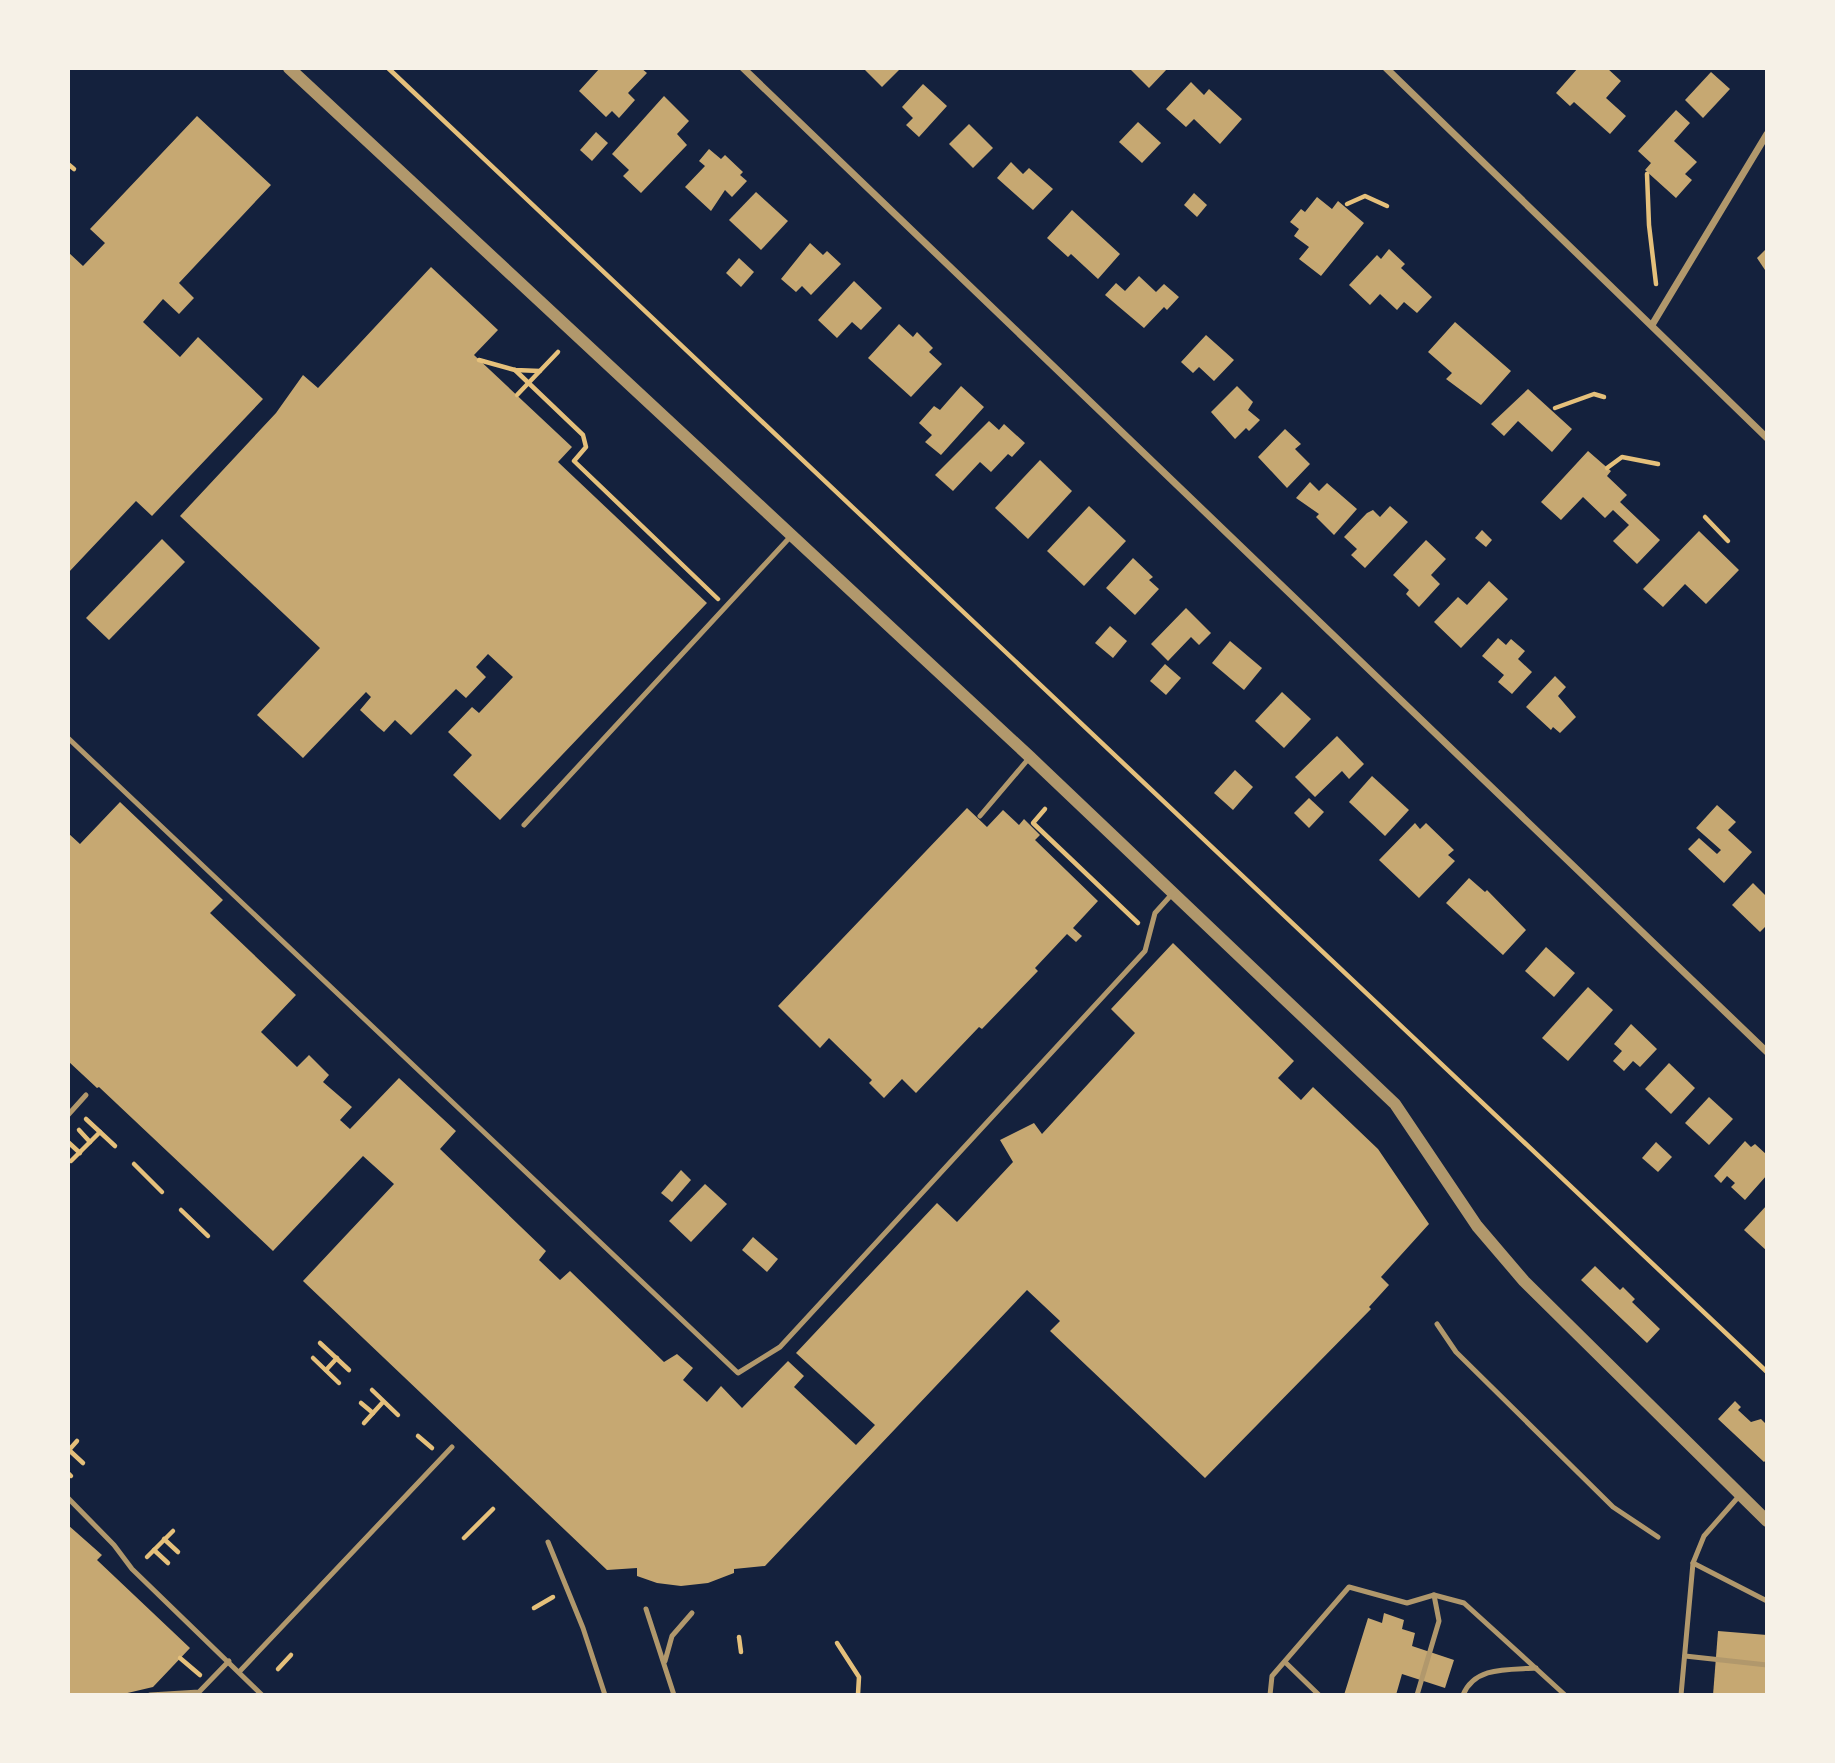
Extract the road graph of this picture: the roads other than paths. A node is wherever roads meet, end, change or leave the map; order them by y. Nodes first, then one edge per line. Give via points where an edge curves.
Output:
1 (289, 68) edge
2 (743, 68) edge
3 (1385, 68) edge
4 (1767, 134) edge
5 (1652, 325) junction
6 (1767, 438) edge
7 (792, 535) junction
8 (68, 738) edge
9 (1030, 757) junction
10 (980, 816) dead end
11 (524, 825) dead end
12 (1173, 893) junction
13 (1767, 1052) edge
14 (86, 1096) dead end
15 (68, 1115) edge
16 (1437, 1324) dead end
17 (452, 1447) dead end
18 (1740, 1495) junction
19 (68, 1498) edge
20 (1767, 1521) edge
21 (1658, 1537) dead end
22 (548, 1542) dead end
23 (1693, 1563) junction
24 (1434, 1595) junction
25 (1767, 1601) edge
26 (646, 1609) dead end
27 (692, 1613) dead end
28 (1685, 1656) junction
29 (229, 1661) junction
30 (1285, 1662) junction
31 (664, 1665) junction
32 (1767, 1665) edge
33 (1536, 1668) junction
34 (240, 1671) junction
35 (257, 1689) junction
36 (150, 1695) edge
37 (251, 1695) edge
38 (262, 1695) edge
39 (605, 1695) edge
40 (674, 1695) edge
41 (1270, 1695) edge
42 (1319, 1695) edge
43 (1417, 1695) edge
44 (1463, 1695) edge
45 (1565, 1695) edge
46 (1681, 1695) edge

1 - 7 street
2 - 13 street
3 - 5 street
4 - 5 street
5 - 6 street
7 - 9 street
7 - 11 lane
8 - 12 lane via 738,1373 780,1347 1146,951 1155,913
9 - 10 lane
9 - 12 street
12 - 18 street via 1395,1104 1477,1226 1516,1272
14 - 15 lane
16 - 21 lane via 1456,1352 1613,1507
17 - 34 lane
18 - 20 street
18 - 23 lane via 1704,1536
19 - 29 lane via 132,1569
22 - 39 lane
23 - 25 lane
23 - 28 lane
24 - 30 lane via 1407,1603 1349,1587
24 - 33 lane via 1464,1603
24 - 43 lane via 1439,1621
26 - 31 lane
27 - 31 lane via 671,1636
28 - 32 lane
28 - 46 lane
29 - 34 lane
29 - 36 lane via 199,1692
30 - 41 lane via 1272,1676
30 - 42 lane
31 - 40 lane
33 - 44 lane via 1486,1672 1466,1687
33 - 45 lane
34 - 35 lane
35 - 37 lane
35 - 38 lane

